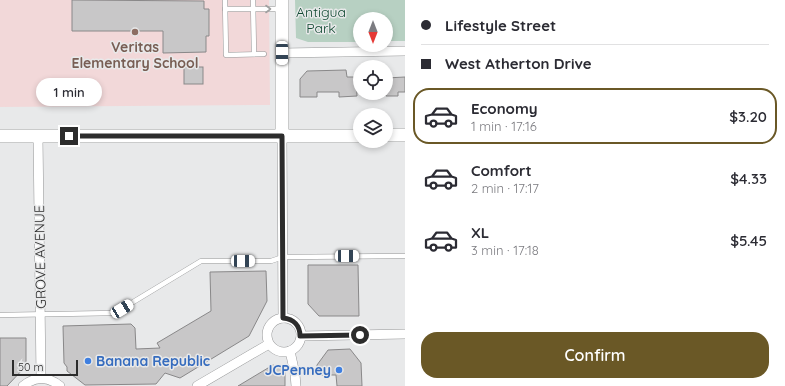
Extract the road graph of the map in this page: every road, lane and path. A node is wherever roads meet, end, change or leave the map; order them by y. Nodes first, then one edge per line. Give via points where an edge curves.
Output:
1 (225, 0) edge
2 (253, 0) edge
3 (282, 4) edge
4 (225, 9) junction
5 (253, 9) junction
6 (405, 51) edge
7 (282, 53) junction
8 (254, 54) junction
9 (264, 54) dead end
10 (405, 135) edge
11 (0, 136) edge
12 (38, 136) junction
13 (282, 136) junction
14 (353, 136) edge
15 (393, 136) edge
16 (405, 256) edge
17 (283, 257) junction
18 (0, 315) edge
19 (40, 315) junction
20 (283, 318) junction
21 (405, 334) edge
22 (300, 336) junction
23 (269, 344) junction
24 (290, 351) junction
25 (41, 378) junction
26 (23, 386) edge
27 (60, 386) edge
28 (197, 386) edge
29 (296, 386) edge

1 - 4 lane
2 - 5 lane
5 -> 3 lane
3 - 7 street
4 - 5 lane
4 - 8 lane via 226,55
5 - 8 lane
6 - 7 street
7 - 13 street
8 - 9 lane
10 - 15 street
11 - 12 street
12 - 13 street
12 - 19 street, GROVE AVENUE
13 - 14 street
13 - 17 street
16 - 17 lane
17 - 19 lane via 271,261 201,261 115,313
17 - 20 street
18 - 19 lane
19 - 25 street, GROVE AVENUE
20 - 22 street via 297,324
20 - 23 street via 269,326 266,336
21 - 22 street
22 - 24 street via 298,344
23 - 24 street via 280,352
23 - 28 street
24 - 29 street via 296,374
25 - 26 street
25 - 27 street via 54,381

